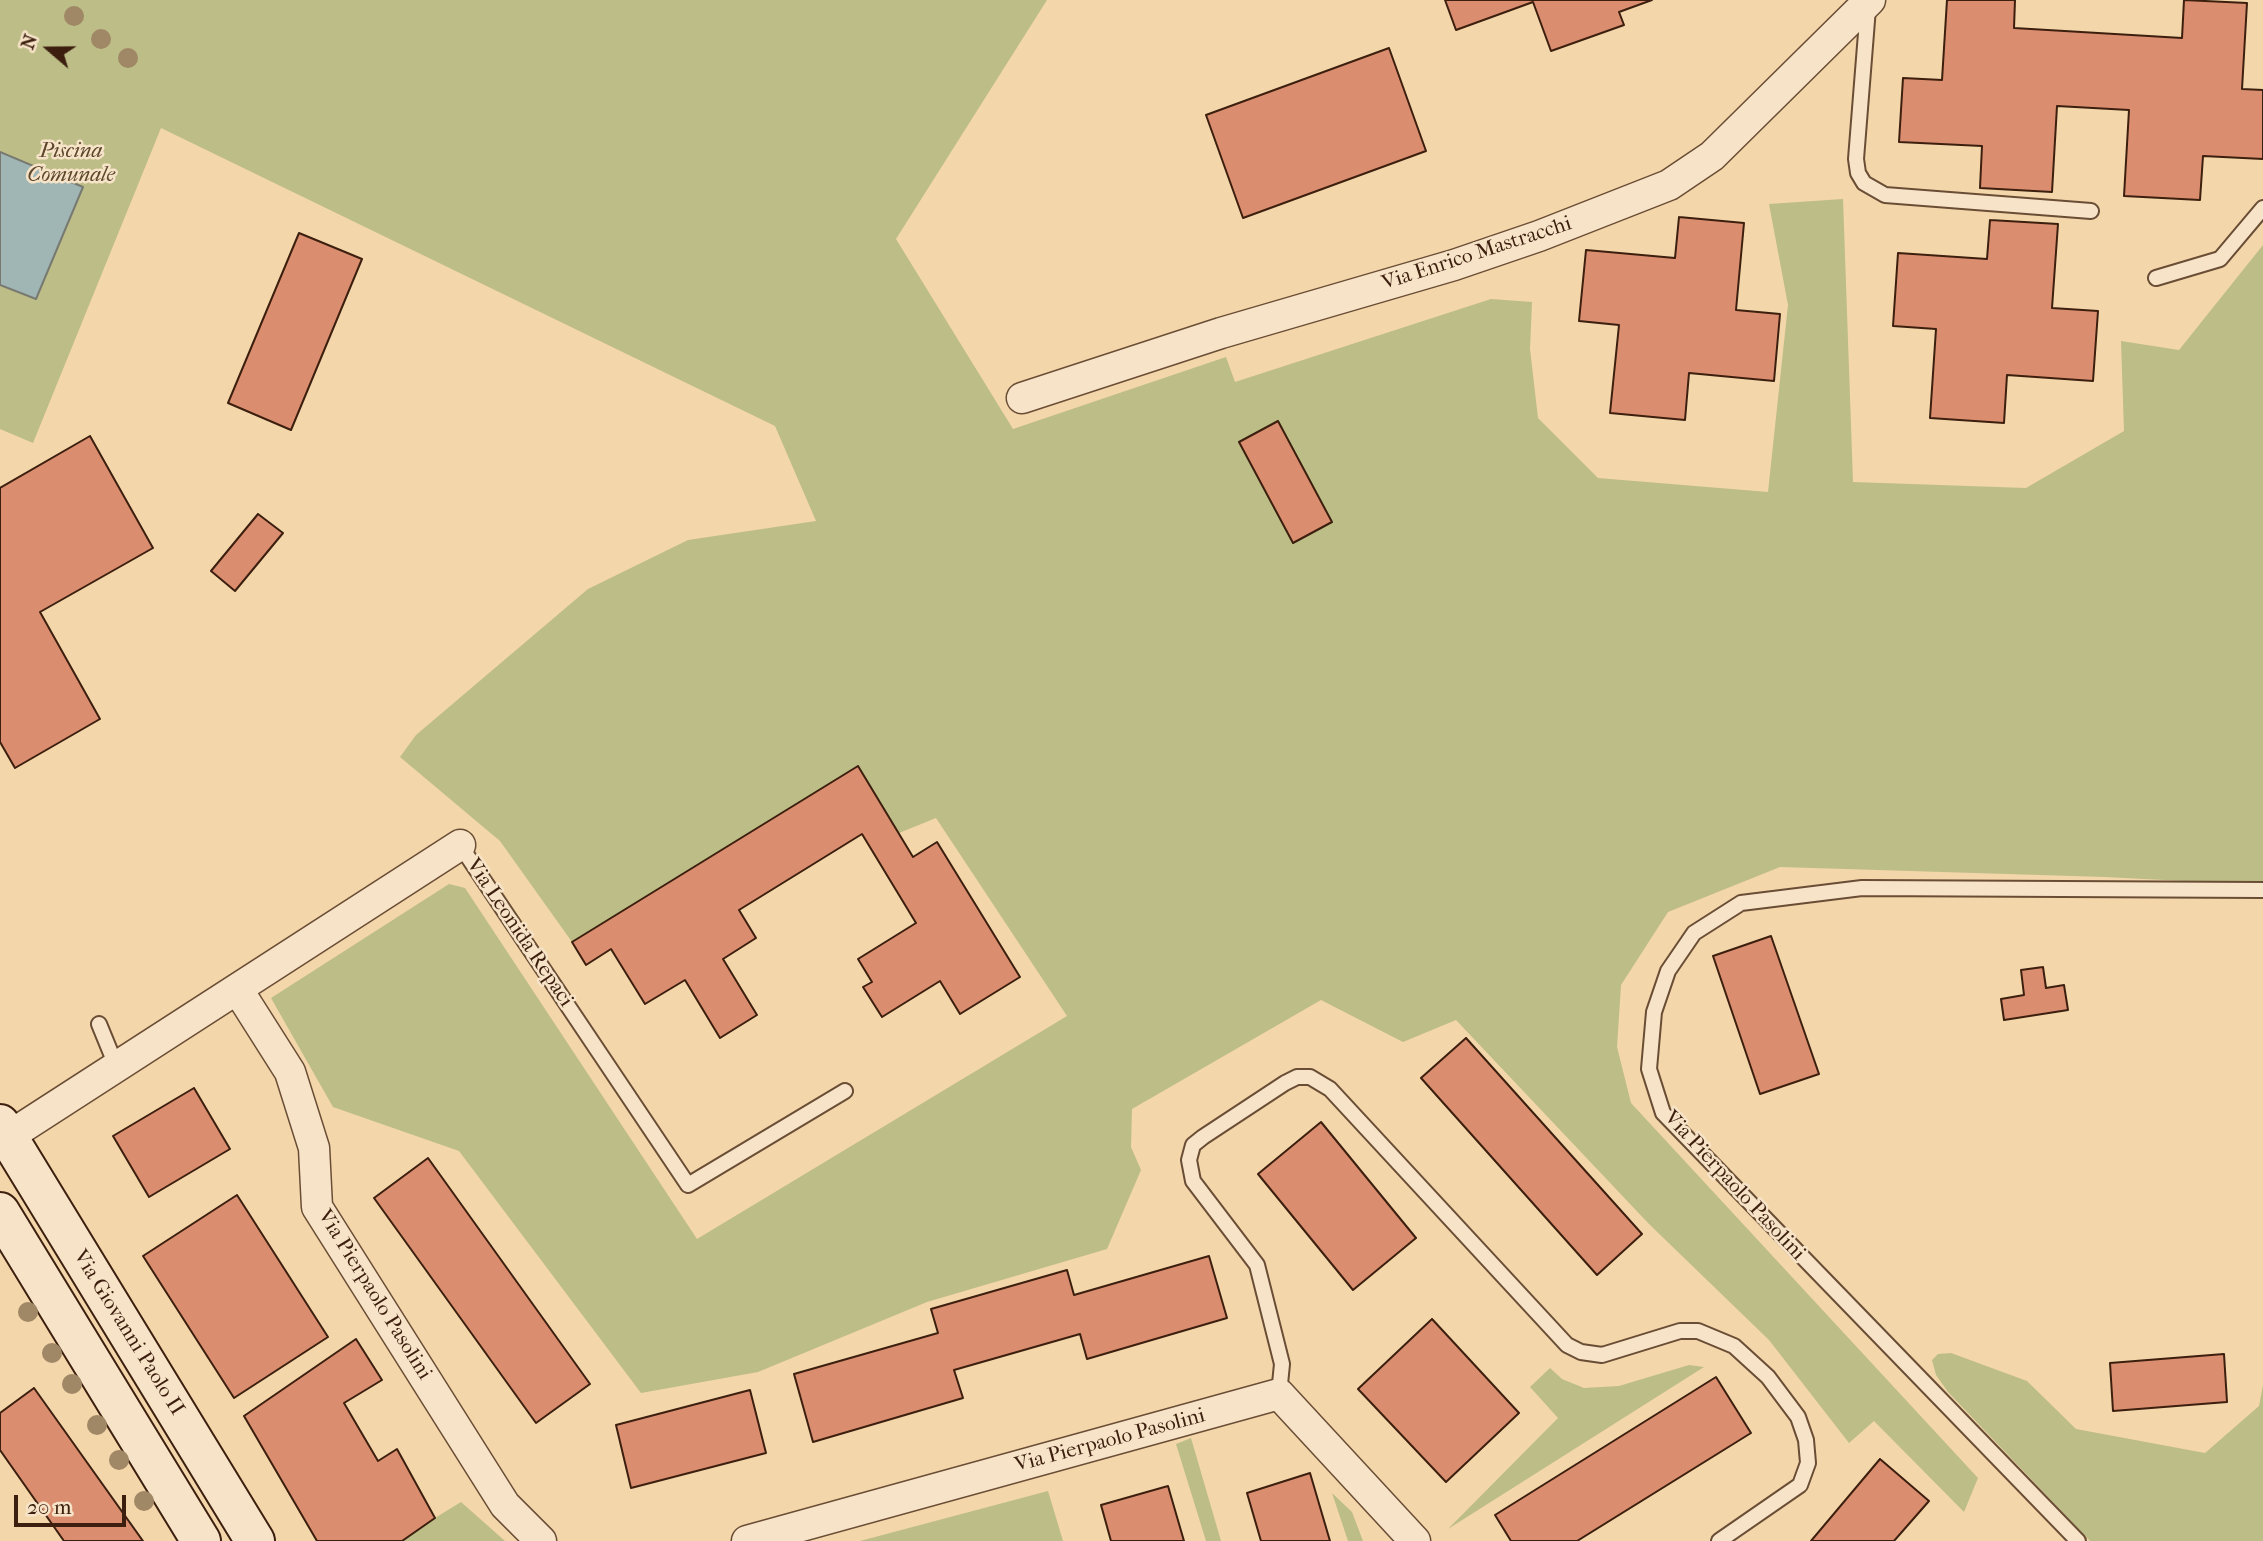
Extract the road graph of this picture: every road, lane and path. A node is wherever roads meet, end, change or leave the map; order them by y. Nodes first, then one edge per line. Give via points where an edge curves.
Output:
1 (1869, 1) edge
2 (2263, 208) edge
3 (2091, 211) dead end
4 (2156, 278) dead end
5 (1022, 398) dead end
6 (460, 845) joint
7 (2263, 890) edge
8 (238, 990) junction
9 (99, 1024) dead end
10 (117, 1069) junction
11 (845, 1091) dead end
12 (2, 1135) edge
13 (0, 1212) edge
14 (1279, 1394) junction
15 (201, 1541) edge
16 (256, 1541) edge
17 (541, 1541) edge
18 (747, 1541) edge
19 (1415, 1541) edge
20 (1719, 1541) edge
21 (2078, 1541) edge

1 - 3 lane via 1856,159 1864,183 1885,195
1 - 5 street, Via Enrico Mastracchi via 1712,156 1669,185 1454,265 1221,333
2 - 4 lane via 2220,259
6 - 8 street, Via Leonida Repaci
6 - 11 lane, Via Leonida Repaci via 688,1185
7 - 21 lane, Via Pierpaolo Pasolini via 1862,888 1741,903 1694,933 1668,971 1654,1012 1649,1069 1663,1113
8 - 10 street, Via Leonida Repaci
8 - 17 street, Via Pierpaolo Pasolini via 290,1072 314,1149 317,1207 505,1505
9 - 10 lane
10 - 12 street, Via Leonida Repaci
12 - 16 street, Via Giovanni Paolo II
13 - 15 street
14 - 18 street, Via Pierpaolo Pasolini
14 - 19 street
14 - 20 lane via 1282,1364 1257,1265 1193,1181 1189,1160 1193,1145 1203,1137 1285,1083 1310,1077 1330,1089 1567,1345 1602,1355 1680,1331 1698,1331 1734,1346 1768,1377 1798,1417 1808,1463 1800,1485

